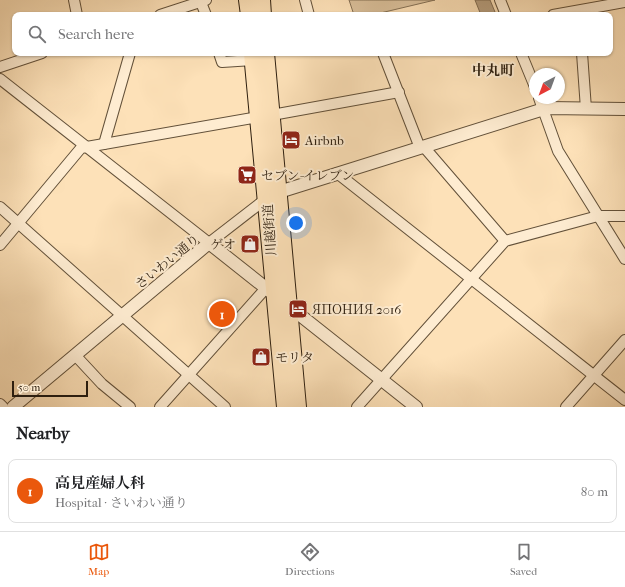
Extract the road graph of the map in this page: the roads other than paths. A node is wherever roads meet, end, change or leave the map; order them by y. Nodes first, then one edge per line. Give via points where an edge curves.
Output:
1 (74, 0) edge
2 (247, 0) edge
3 (262, 0) edge
4 (305, 0) edge
5 (500, 0) edge
6 (202, 1) edge
7 (625, 2) edge
8 (76, 12) edge
9 (169, 12) edge
10 (205, 12) edge
11 (248, 12) edge
12 (263, 12) edge
13 (308, 12) edge
14 (505, 12) edge
15 (584, 12) edge
16 (33, 56) edge
17 (129, 56) edge
18 (220, 56) edge
19 (257, 56) edge
20 (384, 56) edge
21 (522, 56) edge
22 (582, 56) edge
23 (0, 67) edge
24 (529, 72) edge
25 (0, 79) edge
26 (399, 92) junction
27 (542, 104) edge
28 (586, 109) junction
29 (625, 109) edge
30 (265, 116) junction
31 (104, 144) junction
32 (87, 147) junction
33 (422, 148) junction
34 (337, 173) junction
35 (273, 195) junction
36 (0, 207) edge
37 (598, 216) junction
38 (625, 216) edge
39 (18, 223) junction
40 (505, 240) junction
41 (209, 243) junction
42 (0, 245) edge
43 (625, 259) edge
44 (471, 278) junction
45 (270, 291) junction
46 (289, 305) junction
47 (122, 316) junction
48 (625, 340) edge
49 (75, 355) junction
50 (189, 375) junction
51 (594, 376) junction
52 (381, 380) junction
53 (625, 400) edge
54 (0, 404) edge
55 (3, 407) edge
56 (13, 407) edge
57 (130, 407) edge
58 (160, 407) edge
59 (225, 407) edge
60 (285, 407) edge
61 (298, 407) edge
62 (357, 407) edge
63 (416, 407) edge
64 (566, 407) edge

1 - 8 street
2 - 11 highway
3 - 12 highway
4 - 13 street
5 - 14 street
6 - 9 street
6 - 10 street
7 - 15 street
16 - 23 street
17 - 31 street
18 - 19 street via 222,62
19 - 30 highway, 川越街道
20 - 26 street
21 - 24 street
22 - 28 street
25 - 32 street
26 - 30 street
26 - 33 street
27 - 28 street
27 - 33 street
27 - 37 street via 558,151
28 - 29 street
30 - 31 street
30 - 35 highway, 川越街道
31 - 32 street
32 - 39 street via 81,148
32 - 41 street
33 - 34 street
33 - 40 street
34 - 35 street
34 - 44 street
35 - 41 street
35 - 45 highway, 川越街道
35 - 46 highway, 川越街道
36 - 39 street
37 - 38 street
37 - 40 street
37 - 43 street
39 - 42 street
39 - 47 street
40 - 44 street
41 - 45 street, さいわい通り
41 - 47 street, さいわい通り
44 - 51 street
44 - 52 street
45 - 46 street, さいわい通り
45 - 50 street
45 - 60 highway, 川越街道
46 - 52 street, さいわい通り
46 - 61 highway, 川越街道
47 - 49 street, さいわい通り
47 - 50 street
48 - 51 street
49 - 56 street, さいわい通り
49 - 57 street via 102,384
50 - 58 street
50 - 59 street
51 - 53 street
51 - 64 street
52 - 62 street
52 - 63 street, さいわい通り
54 - 55 street

